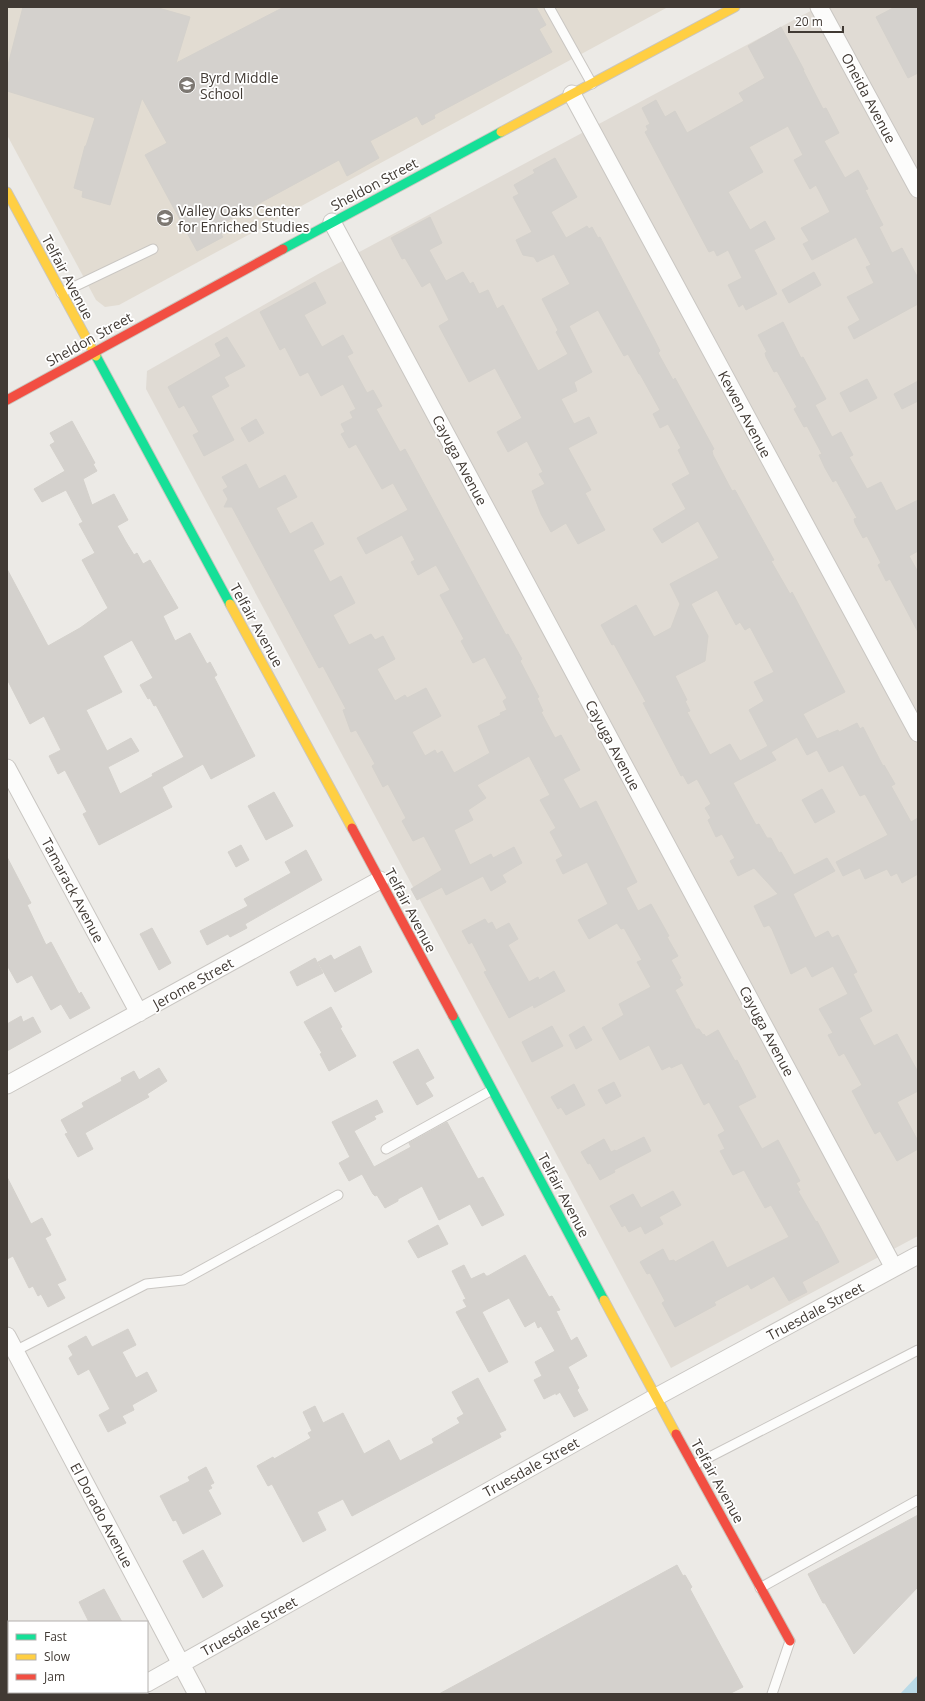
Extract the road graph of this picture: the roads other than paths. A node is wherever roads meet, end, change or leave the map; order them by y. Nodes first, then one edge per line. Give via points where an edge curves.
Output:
1 (549, 7) edge
2 (735, 7) edge
3 (819, 7) edge
4 (592, 84) junction
5 (572, 94) junction
6 (918, 189) edge
7 (7, 192) edge
8 (332, 222) junction
9 (153, 248) dead end
10 (61, 293) junction
11 (93, 353) junction
12 (7, 400) edge
13 (918, 733) edge
14 (7, 768) edge
15 (380, 880) junction
16 (138, 1013) junction
17 (7, 1085) edge
18 (492, 1090) junction
19 (386, 1149) dead end
20 (338, 1195) dead end
21 (918, 1255) edge
22 (894, 1268) junction
23 (7, 1336) edge
24 (918, 1350) edge
25 (15, 1351) junction
26 (656, 1397) junction
27 (694, 1465) junction
28 (918, 1500) edge
29 (760, 1588) junction
30 (790, 1641) joint
31 (181, 1665) junction
32 (148, 1682) edge
33 (197, 1694) edge
34 (772, 1694) edge

1 - 4 lane
2 - 4 street, Sheldon Street
3 - 6 street, Oneida Avenue
4 - 5 street, Sheldon Street
5 - 8 street, Sheldon Street
5 - 13 street, Kewen Avenue
7 - 10 street, Telfair Avenue
8 - 11 street, Sheldon Street
8 - 22 street, Cayuga Avenue
9 - 10 lane
10 - 11 street, Telfair Avenue
11 - 12 street, Sheldon Street
11 - 15 street, Telfair Avenue
14 - 16 street, Tamarack Avenue
15 - 16 street, Jerome Street
15 - 18 street, Telfair Avenue
16 - 17 street, Jerome Street
18 - 19 lane
18 - 26 street, Telfair Avenue
20 - 25 lane via 183,1280 146,1284
21 - 22 street, Truesdale Street
22 - 26 street, Truesdale Street
23 - 25 street, El Dorado Avenue
24 - 27 lane
25 - 31 street, El Dorado Avenue
26 - 27 street, Telfair Avenue
26 - 31 street, Truesdale Street
27 - 29 street, Telfair Avenue
28 - 29 lane
29 - 30 street, Telfair Avenue
30 - 34 lane
31 - 32 street, Truesdale Street
31 - 33 street, El Dorado Avenue

